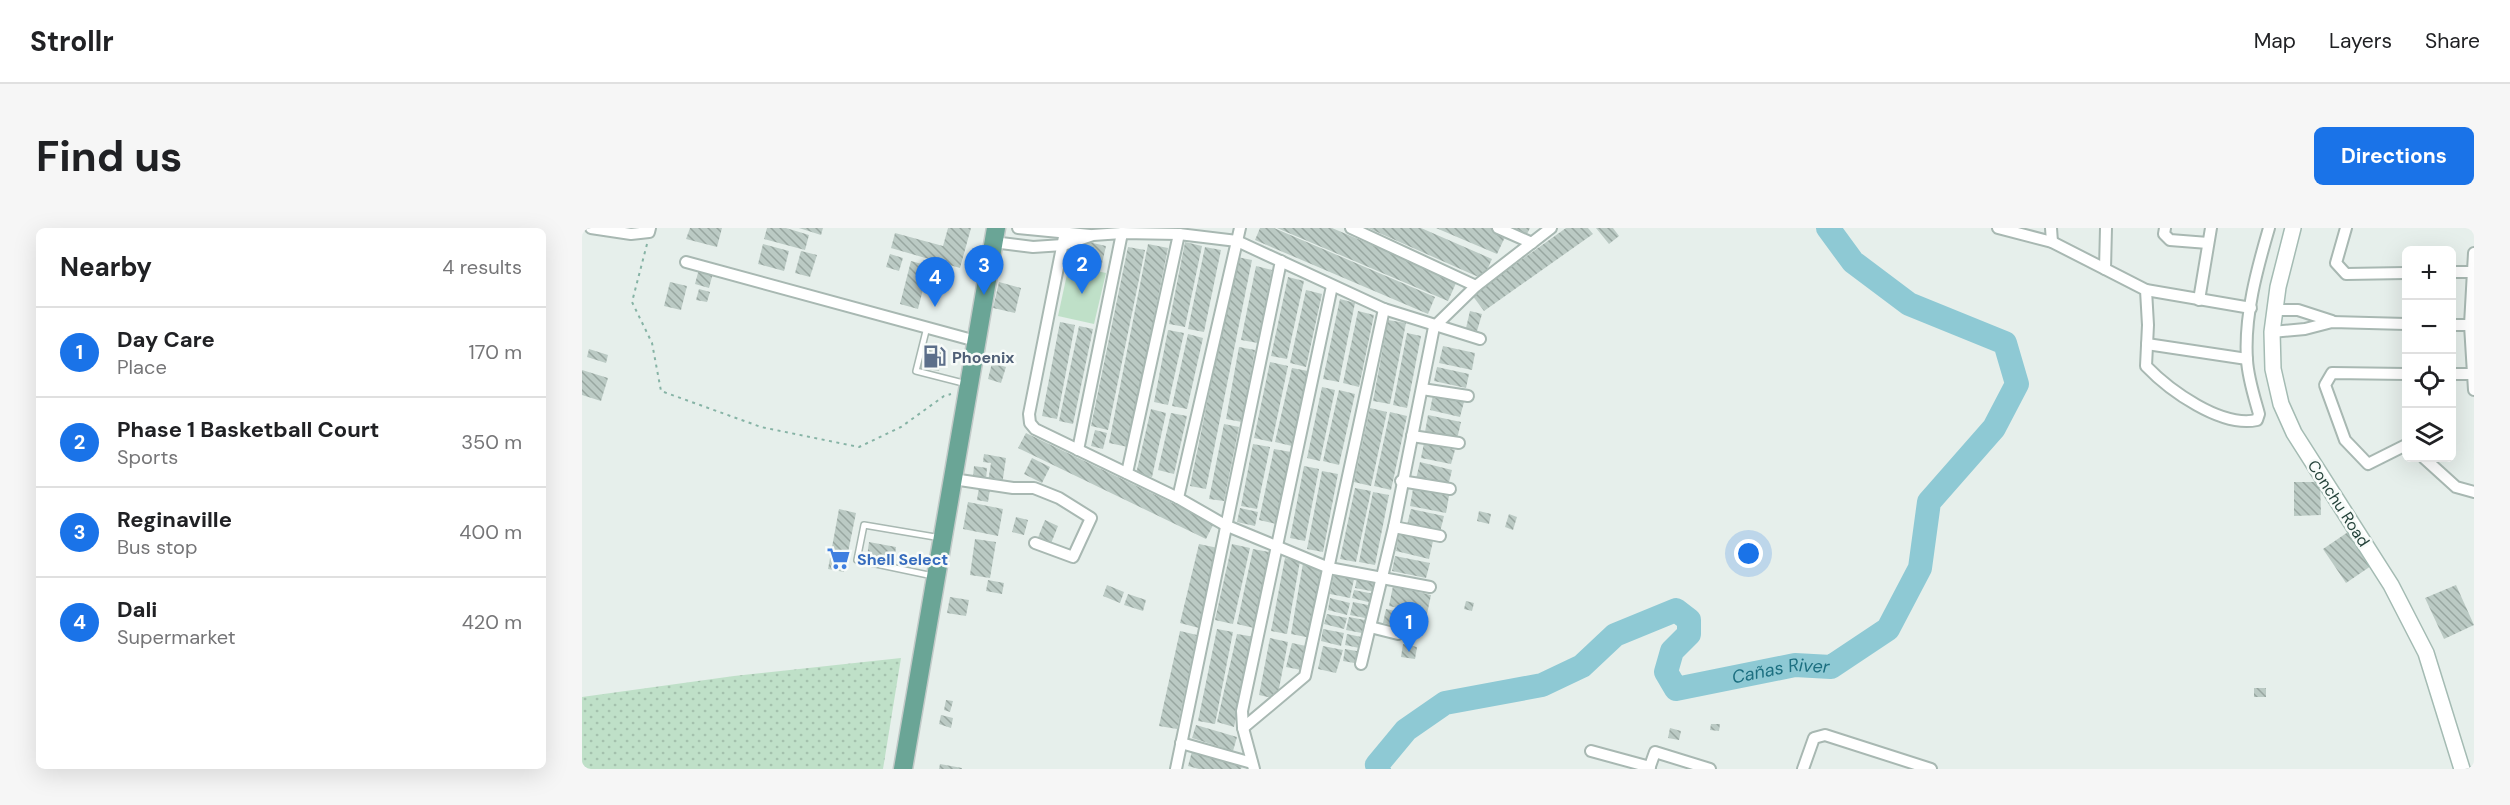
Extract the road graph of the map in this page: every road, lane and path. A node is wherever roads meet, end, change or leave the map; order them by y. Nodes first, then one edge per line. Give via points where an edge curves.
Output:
1 (591, 228) edge
2 (1018, 228) edge
3 (1240, 228) edge
4 (1352, 228) edge
5 (1498, 228) edge
6 (1551, 228) edge
7 (1998, 228) edge
8 (2052, 228) edge
9 (2106, 228) edge
10 (2165, 228) edge
11 (2211, 228) edge
12 (2269, 228) edge
13 (2294, 228) edge
14 (2346, 228) edge
15 (650, 230) edge
16 (1065, 232) junction
17 (1122, 232) junction
18 (1080, 234) edge
19 (1179, 234) junction
20 (995, 235) edge
21 (1237, 241) junction
22 (2052, 242) junction
23 (1532, 243) junction
24 (2208, 243) junction
25 (1063, 245) junction
26 (2474, 253) edge
27 (1281, 261) junction
28 (686, 262) dead end
29 (2105, 269) junction
30 (2456, 272) edge
31 (2473, 272) edge
32 (2402, 273) edge
33 (1332, 286) junction
34 (1476, 286) junction
35 (2473, 287) edge
36 (2146, 290) junction
37 (2199, 300) junction
38 (2251, 308) junction
39 (1384, 309) junction
40 (2274, 310) junction
41 (2332, 321) junction
42 (2402, 324) edge
43 (2456, 325) edge
44 (2470, 325) junction
45 (927, 327) junction
46 (1434, 327) junction
47 (2272, 332) junction
48 (1480, 339) dead end
49 (976, 340) junction
50 (2146, 344) junction
51 (2247, 358) junction
52 (2473, 367) edge
53 (2456, 372) edge
54 (2402, 374) edge
55 (968, 387) junction
56 (1422, 389) junction
57 (2474, 390) edge
58 (1468, 396) dead end
59 (1412, 436) junction
60 (1459, 443) dead end
61 (2402, 447) edge
62 (1078, 450) junction
63 (2428, 462) edge
64 (1127, 473) junction
65 (953, 479) junction
66 (1401, 481) junction
67 (1450, 489) dead end
68 (2474, 492) edge
69 (1178, 498) junction
70 (1226, 525) junction
71 (1394, 526) junction
72 (1440, 536) dead end
73 (942, 539) junction
74 (1035, 543) dead end
75 (1277, 546) junction
76 (1329, 568) junction
77 (936, 576) junction
78 (1381, 578) junction
79 (1430, 587) dead end
80 (1370, 627) junction
81 (1398, 634) dead end
82 (1361, 664) dead end
83 (1243, 728) junction
84 (1181, 743) junction
85 (1591, 751) dead end
86 (1253, 766) edge
87 (1650, 768) edge
88 (903, 769) edge
89 (1176, 769) edge
90 (1710, 769) edge
91 (1803, 769) edge
92 (1931, 769) edge
93 (2462, 769) edge

1 - 15 street via 631,234
2 - 16 street
3 - 21 street
4 - 34 street
5 - 23 street
6 - 23 street
7 - 22 street
8 - 22 street
9 - 29 street
10 - 24 street via 2164,234 2170,240
11 - 24 street
12 - 38 street
13 - 40 main road, Conchu Road
14 - 32 street via 2336,263 2346,274
15 - 55 path via 632,302 652,343 661,391 761,427 859,447 901,428 944,396
16 - 18 street
16 - 25 street
17 - 18 street
17 - 19 street
17 - 62 street
18 - 25 street
19 - 21 street
19 - 64 street
20 - 25 street via 1033,246
20 - 49 main road
21 - 27 street
21 - 69 street
22 - 29 street
23 - 34 street
24 - 37 street
25 - 62 street via 1029,414 1035,429
26 - 31 street
27 - 33 street
27 - 70 street
28 - 45 street
29 - 36 street
30 - 31 street
31 - 35 street
33 - 39 street
33 - 75 street
34 - 46 street
35 - 44 street
36 - 37 street
36 - 50 street
37 - 38 street
38 - 51 street
39 - 46 street
39 - 76 street
40 - 41 street via 2298,309
40 - 47 main road, Conchu Road
41 - 42 street
41 - 47 street via 2306,329
43 - 44 street
44 - 52 street
45 - 49 street
45 - 55 lane via 916,371
46 - 48 street
46 - 56 street
47 - 93 main road, Conchu Road via 2273,369 2281,405 2294,434 2391,585 2426,653
49 - 55 main road
50 - 51 street
50 - 51 street via 2146,366 2186,398 2223,417 2251,421 2257,420 2259,414
52 - 53 street
52 - 57 street
54 - 61 street via 2332,373 2325,385 2346,440 2368,464
55 - 65 main road
56 - 58 street
56 - 59 street
59 - 60 street
59 - 66 street
62 - 64 street
63 - 68 street via 2456,487
64 - 69 street
65 - 73 main road
65 - 74 street via 1034,488 1091,518 1073,558
66 - 67 street
66 - 71 street
69 - 70 street
70 - 75 street
70 - 84 street
71 - 72 street
71 - 78 street
73 - 77 main road
73 - 77 lane via 864,525 857,560
75 - 76 street
75 - 83 street via 1242,711
76 - 78 street
76 - 83 street via 1305,676
77 - 88 main road
78 - 79 street
78 - 80 street
80 - 81 street
80 - 82 street
83 - 86 street
84 - 86 street
84 - 89 street
85 - 87 street
87 - 90 street via 1655,752
91 - 92 street via 1818,735

